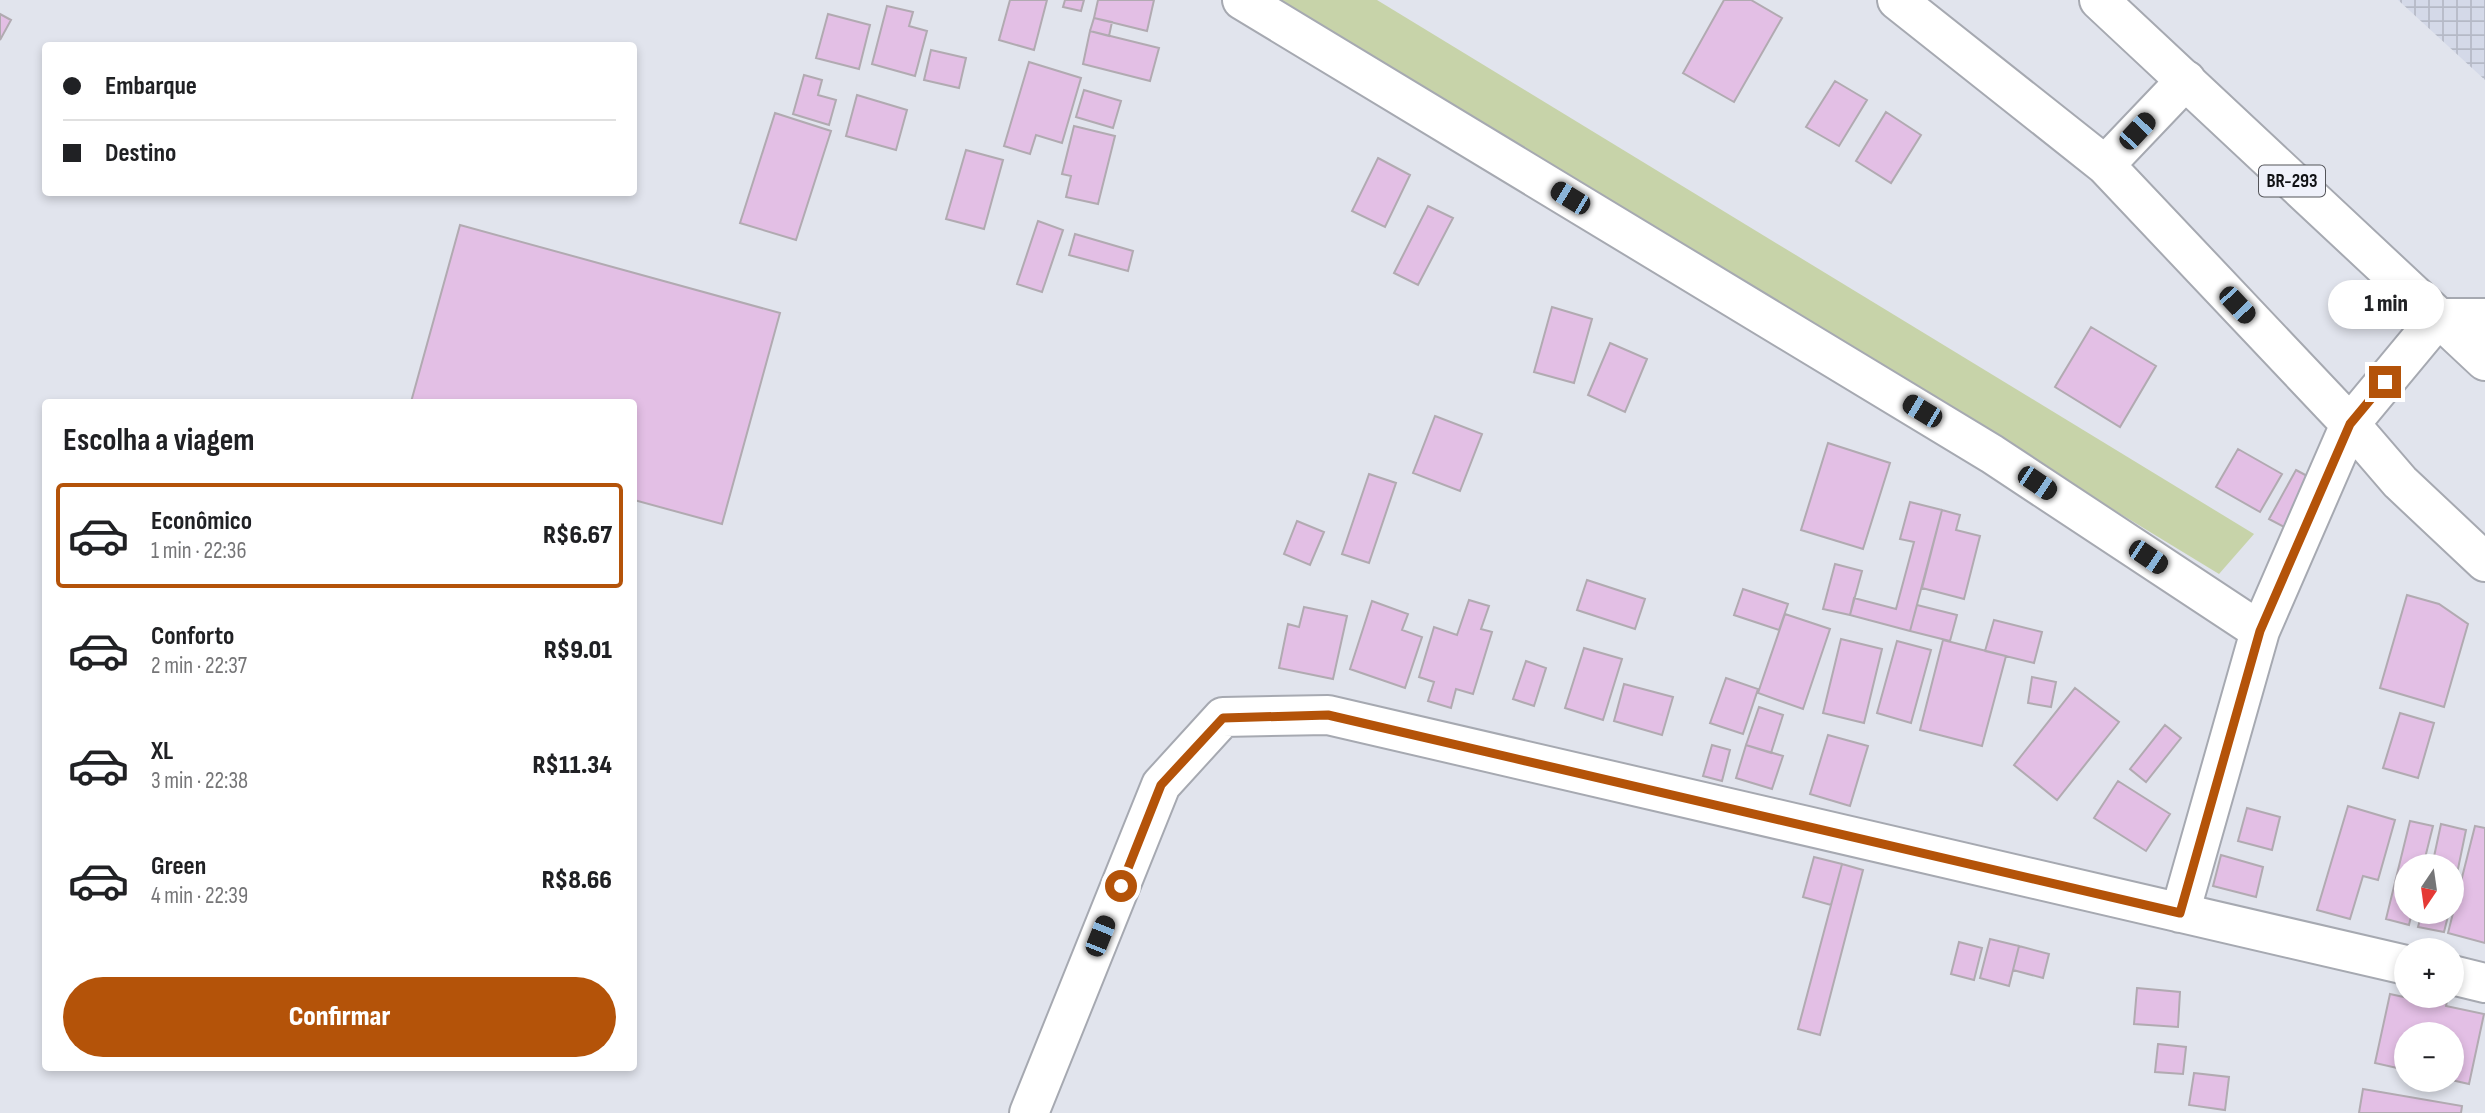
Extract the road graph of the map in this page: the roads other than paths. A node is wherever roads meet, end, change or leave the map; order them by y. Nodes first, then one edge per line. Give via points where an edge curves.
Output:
1 (1242, 0) edge
2 (1896, 0) edge
3 (2099, 0) edge
4 (2186, 80) junction
5 (2105, 166) junction
6 (2438, 318) junction
7 (2485, 318) edge
8 (2485, 361) edge
9 (2350, 424) junction
10 (2485, 562) edge
11 (2260, 631) junction
12 (2180, 913) junction
13 (2394, 962) edge
14 (2464, 978) edge
15 (2485, 983) edge
16 (1030, 1113) edge

1 - 11 main road via 1992,454
2 - 5 main road
3 - 4 main road, BR-293
4 - 5 main road
4 - 6 main road, BR-293
5 - 9 main road
6 - 7 main road
6 - 8 main road, BR-293
6 - 9 main road
9 - 10 main road via 2400,482
9 - 11 main road
11 - 12 main road
12 - 13 main road
12 - 16 main road via 1328,715 1223,718 1161,785
14 - 15 main road

